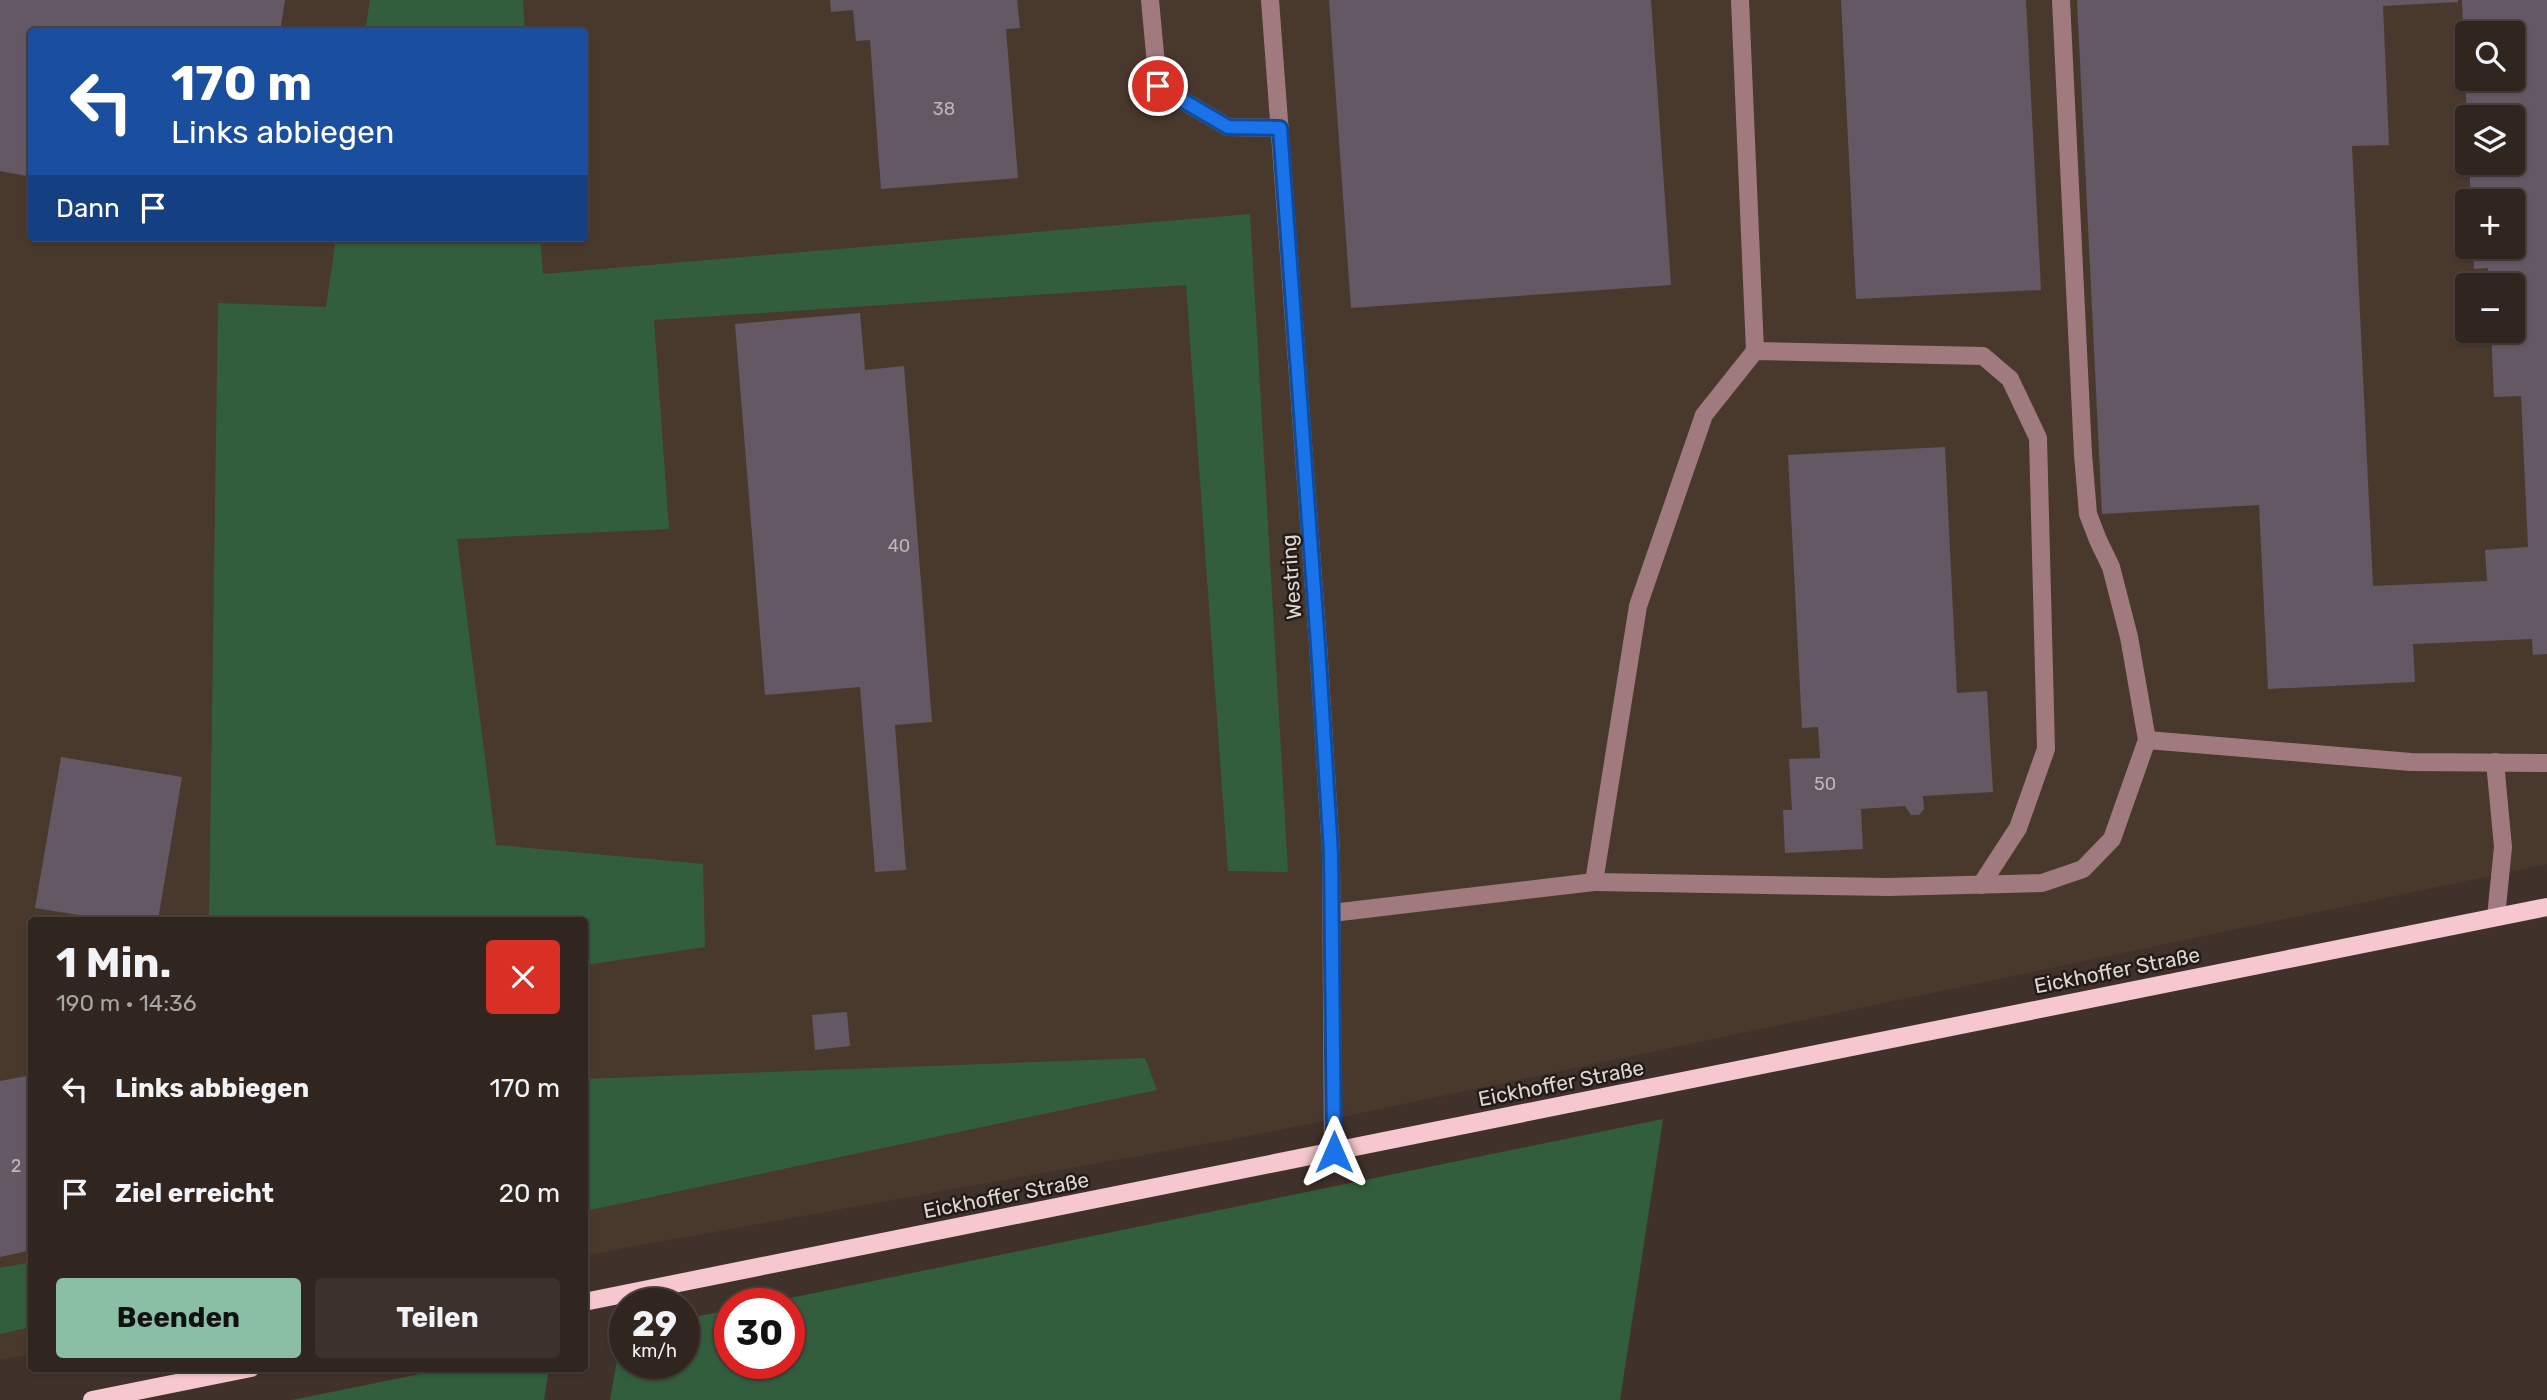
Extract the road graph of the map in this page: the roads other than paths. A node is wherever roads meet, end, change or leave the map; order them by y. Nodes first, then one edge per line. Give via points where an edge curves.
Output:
1 (1150, 0) edge
2 (1270, 0) edge
3 (1740, 0) edge
4 (2061, 0) edge
5 (1280, 128) junction
6 (1755, 351) junction
7 (2147, 740) junction
8 (2495, 762) junction
9 (2547, 763) edge
10 (1594, 881) junction
11 (1981, 885) junction
12 (2547, 907) edge
13 (1332, 913) junction
14 (2496, 917) junction
15 (1334, 1152) junction
16 (588, 1301) edge
17 (231, 1372) edge
18 (92, 1400) edge

1 - 5 street via 1158,86 1228,127
2 - 5 street, Westring
3 - 6 street
4 - 7 street via 2088,514 2111,567
5 - 13 street, Westring via 1318,645
6 - 10 street via 1704,415 1638,606
6 - 11 street via 1983,356 2010,379 2038,438 2046,749 2018,828
7 - 8 street via 2411,762
7 - 11 street via 2112,839 2083,869 2042,883
8 - 9 street
8 - 14 street via 2503,847
10 - 11 street
10 - 13 street
12 - 14 main road, Eickhoffer Straße
13 - 15 street, Westring
14 - 15 main road, Eickhoffer Straße
15 - 16 main road, Eickhoffer Straße
17 - 18 main road

